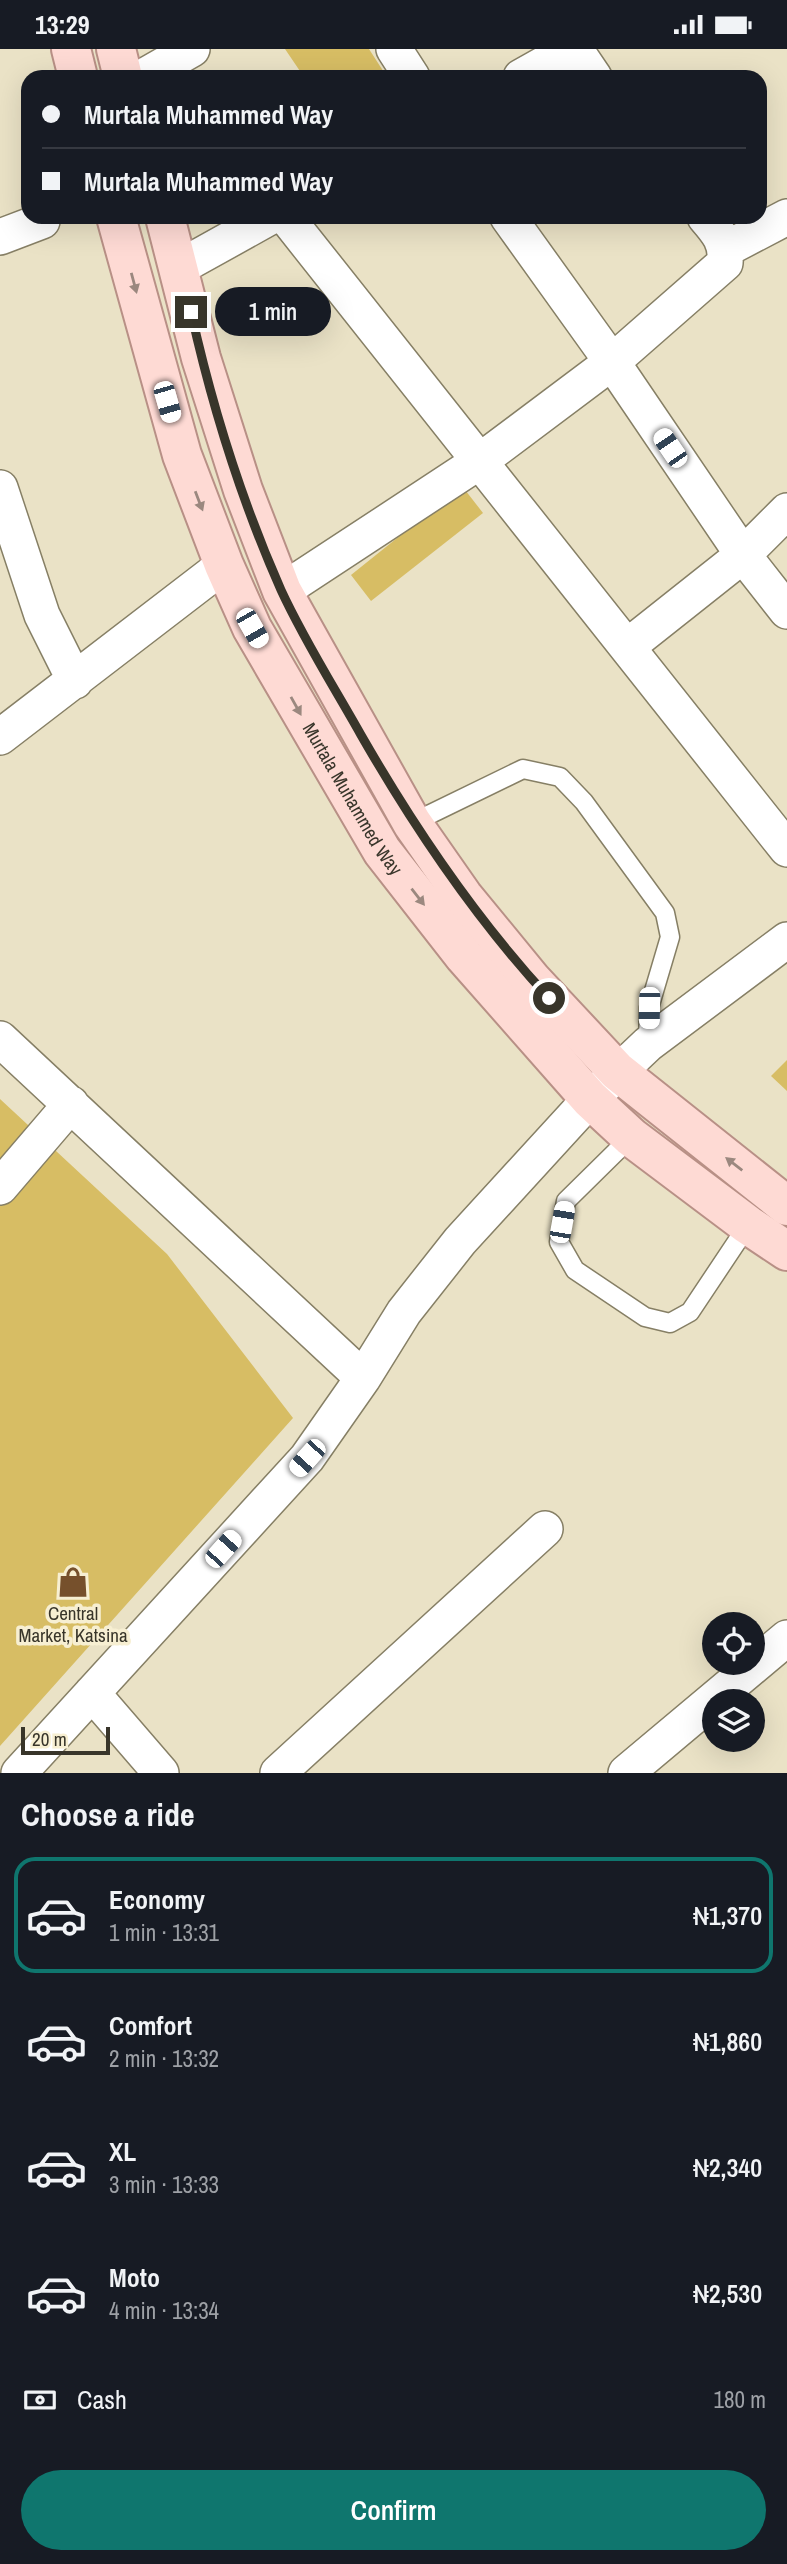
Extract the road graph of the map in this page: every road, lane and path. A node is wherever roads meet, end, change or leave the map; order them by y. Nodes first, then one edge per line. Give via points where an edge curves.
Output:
1 (71, 49) edge
2 (116, 49) edge
3 (191, 49) edge
4 (394, 49) edge
5 (573, 49) edge
6 (76, 70) edge
7 (121, 70) edge
8 (155, 70) edge
9 (408, 70) edge
10 (534, 70) edge
11 (589, 70) edge
12 (787, 217) edge
13 (33, 224) edge
14 (118, 224) edge
15 (167, 224) edge
16 (257, 224) edge
17 (292, 224) edge
18 (513, 224) edge
19 (711, 224) edge
20 (0, 237) edge
21 (726, 249) junction
22 (180, 267) junction
23 (612, 362) junction
24 (480, 461) junction
25 (0, 488) edge
26 (787, 511) edge
27 (743, 555) junction
28 (224, 565) junction
29 (282, 591) junction
30 (787, 611) edge
31 (627, 647) junction
32 (75, 681) junction
33 (0, 737) edge
34 (412, 823) junction
35 (787, 849) edge
36 (787, 940) edge
37 (0, 1039) edge
38 (648, 1044) junction
39 (617, 1071) junction
40 (590, 1099) junction
41 (71, 1104) junction
42 (631, 1137) junction
43 (4, 1174) edge
44 (787, 1206) edge
45 (748, 1225) junction
46 (787, 1251) edge
47 (363, 1378) junction
48 (545, 1529) dead end
49 (787, 1638) edge
50 (92, 1693) junction
51 (19, 1773) edge
52 (161, 1773) edge
53 (278, 1773) edge
54 (626, 1773) edge

1 - 6 main road
2 - 7 main road
3 - 8 street
4 - 9 street
5 - 10 street
5 - 11 street
12 - 21 street
13 - 20 street
14 -> 28 main road, Murtala Muhammed Way via 182,455
15 - 22 main road, Murtala Muhammed Way
16 - 22 street
17 - 24 street
18 - 23 street
19 - 21 street
21 - 23 street via 725,263
22 - 29 main road, Murtala Muhammed Way via 205,371
23 - 24 street
23 - 27 street
24 - 29 street
24 - 31 street
25 - 32 street via 42,615
26 - 27 street
27 - 30 street
27 - 31 street
28 - 32 street
28 -> 40 main road, Murtala Muhammed Way via 252,628 382,851 464,956
29 - 34 main road, Murtala Muhammed Way
31 - 35 street
32 - 33 street
34 - 38 lane via 523,769 559,778 584,802 665,913 670,937 649,1008
34 - 39 main road, Murtala Muhammed Way via 463,896 532,980
36 - 38 street
37 - 41 street
38 - 39 street
39 - 40 street
44 -> 39 main road, Murtala Muhammed Way
40 - 42 main road, Murtala Muhammed Way
40 - 47 street via 460,1241 404,1312
41 - 43 street
41 - 47 street
42 - 45 main road, Murtala Muhammed Way
42 - 45 lane via 566,1201 559,1242 575,1270 645,1317 670,1323 690,1312
45 - 46 main road, Murtala Muhammed Way
47 - 50 street via 307,1458
48 - 53 street
49 - 54 street
50 - 51 street
50 - 52 street

